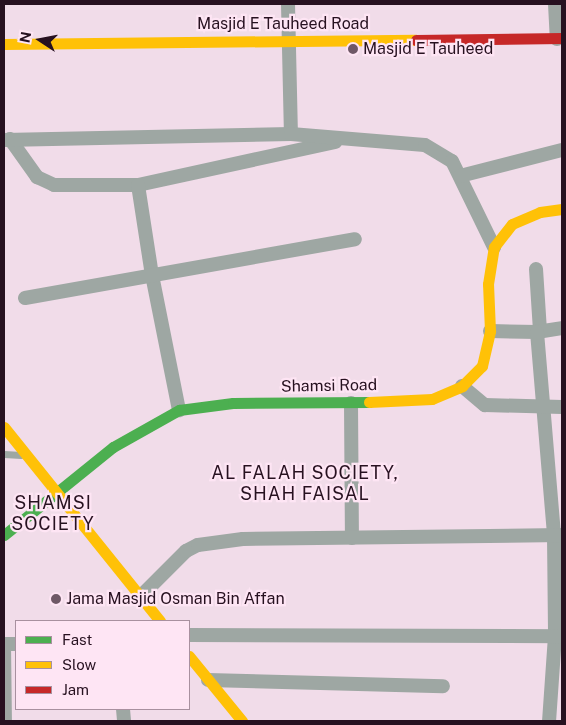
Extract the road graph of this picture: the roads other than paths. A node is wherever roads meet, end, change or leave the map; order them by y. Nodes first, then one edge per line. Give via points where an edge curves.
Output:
1 (288, 4) edge
2 (555, 4) edge
3 (560, 39) edge
4 (289, 40) junction
5 (4, 44) edge
6 (291, 134) junction
7 (350, 139) junction
8 (7, 140) edge
9 (562, 150) edge
10 (460, 176) junction
11 (138, 185) junction
12 (562, 209) edge
13 (355, 239) dead end
14 (494, 247) junction
15 (536, 269) dead end
16 (152, 275) junction
17 (25, 298) dead end
18 (562, 328) edge
19 (490, 331) junction
20 (539, 331) junction
21 (462, 386) junction
22 (350, 403) junction
23 (562, 407) edge
24 (544, 409) junction
25 (179, 410) junction
26 (4, 427) edge
27 (4, 454) edge
28 (27, 456) junction
29 (555, 480) edge
30 (58, 495) junction
31 (4, 535) edge
32 (558, 536) edge
33 (352, 538) junction
34 (558, 589) edge
35 (140, 597) junction
36 (159, 620) edge
37 (190, 635) edge
38 (558, 636) edge
39 (4, 644) edge
40 (190, 657) edge
41 (208, 680) junction
42 (443, 686) dead end
43 (554, 713) edge
44 (5, 721) edge
45 (242, 721) edge

1 - 4 street
2 - 3 street
3 - 4 street, Masjid E Tauheed Road
4 - 5 street, Masjid E Tauheed Road
4 - 6 street
6 - 7 street
6 - 8 street
7 - 10 street via 425,145 452,161
7 - 11 street
8 - 11 street via 43,182 54,186
9 - 10 street
10 - 14 street
11 - 16 street
12 - 14 street, Shamsi Road via 540,212 512,224
13 - 16 street
14 - 19 street, Shamsi Road via 488,284
15 - 20 street
16 - 17 street
16 - 25 street
18 - 20 street
19 - 20 street
19 - 21 street, Shamsi Road via 482,366
20 - 24 street
21 - 22 street, Shamsi Road via 432,399
21 - 24 street via 485,405
22 - 25 street, Shamsi Road via 233,403
22 - 33 street
23 - 24 street
24 - 29 street
25 - 30 street, Shamsi Road via 114,447
26 - 28 street
27 - 28 lane
28 - 30 street
29 - 32 street
30 - 31 street, Shamsi Road
30 - 35 street
32 - 33 street
32 - 34 street
33 - 35 street via 243,539 198,545 186,551
34 - 38 street
35 - 36 street
37 - 38 street
38 - 43 street
39 - 44 street
40 - 41 street
41 - 42 street
41 - 45 street

